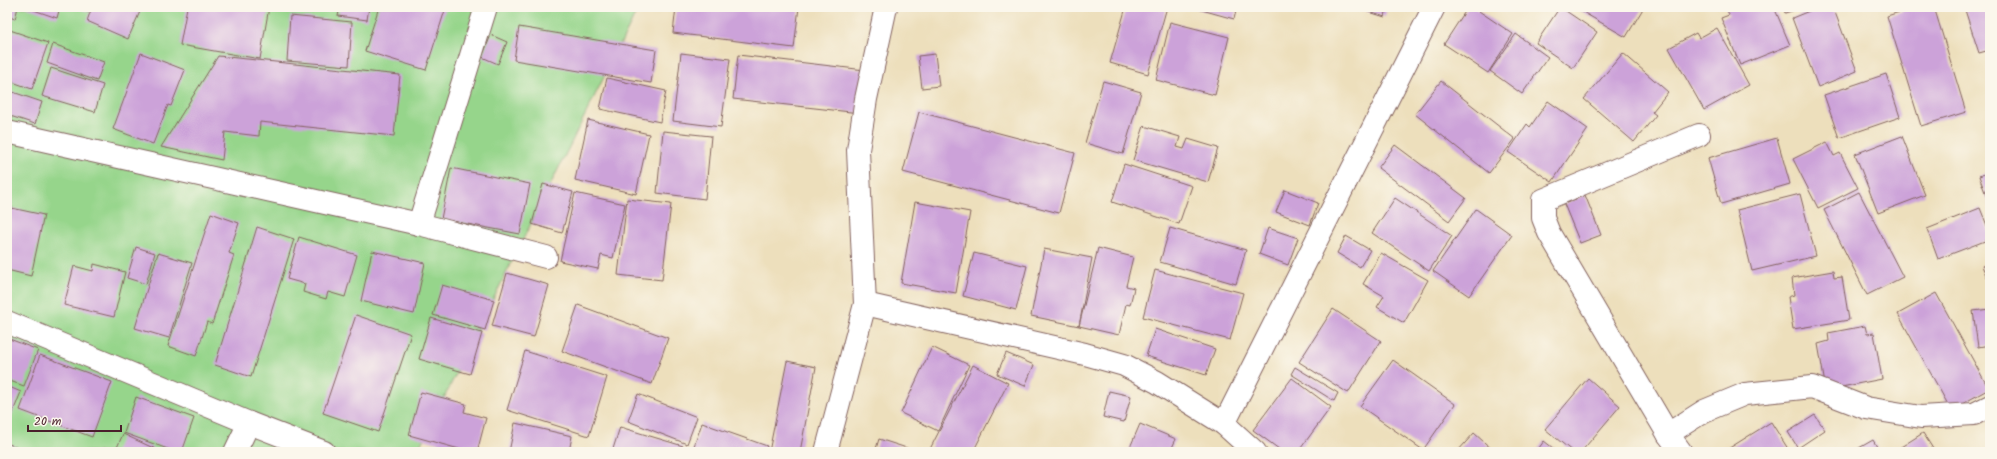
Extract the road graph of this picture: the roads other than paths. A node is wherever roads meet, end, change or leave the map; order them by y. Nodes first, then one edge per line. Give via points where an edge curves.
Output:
1 (486, 7) edge
2 (886, 7) edge
3 (1434, 7) edge
4 (7, 132) edge
5 (1699, 135) dead end
6 (419, 224) junction
7 (546, 257) dead end
8 (865, 304) junction
9 (7, 322) edge
10 (1990, 406) edge
11 (249, 423) junction
12 (1224, 424) junction
13 (1668, 434) junction
14 (235, 452) edge
15 (324, 452) edge
16 (826, 452) edge
17 (1255, 452) edge
18 (1681, 452) edge

1 - 6 street
2 - 8 street via 858,150
3 - 12 street
4 - 6 street
5 - 13 street via 1543,200 1543,218 1548,233
6 - 7 street
8 - 12 street via 1124,365 1157,382
8 - 16 street
9 - 11 street
10 - 13 street via 1974,414 1921,417 1866,408 1812,387 1745,394 1704,412
11 - 14 street
11 - 15 street
12 - 17 street
13 - 18 street

